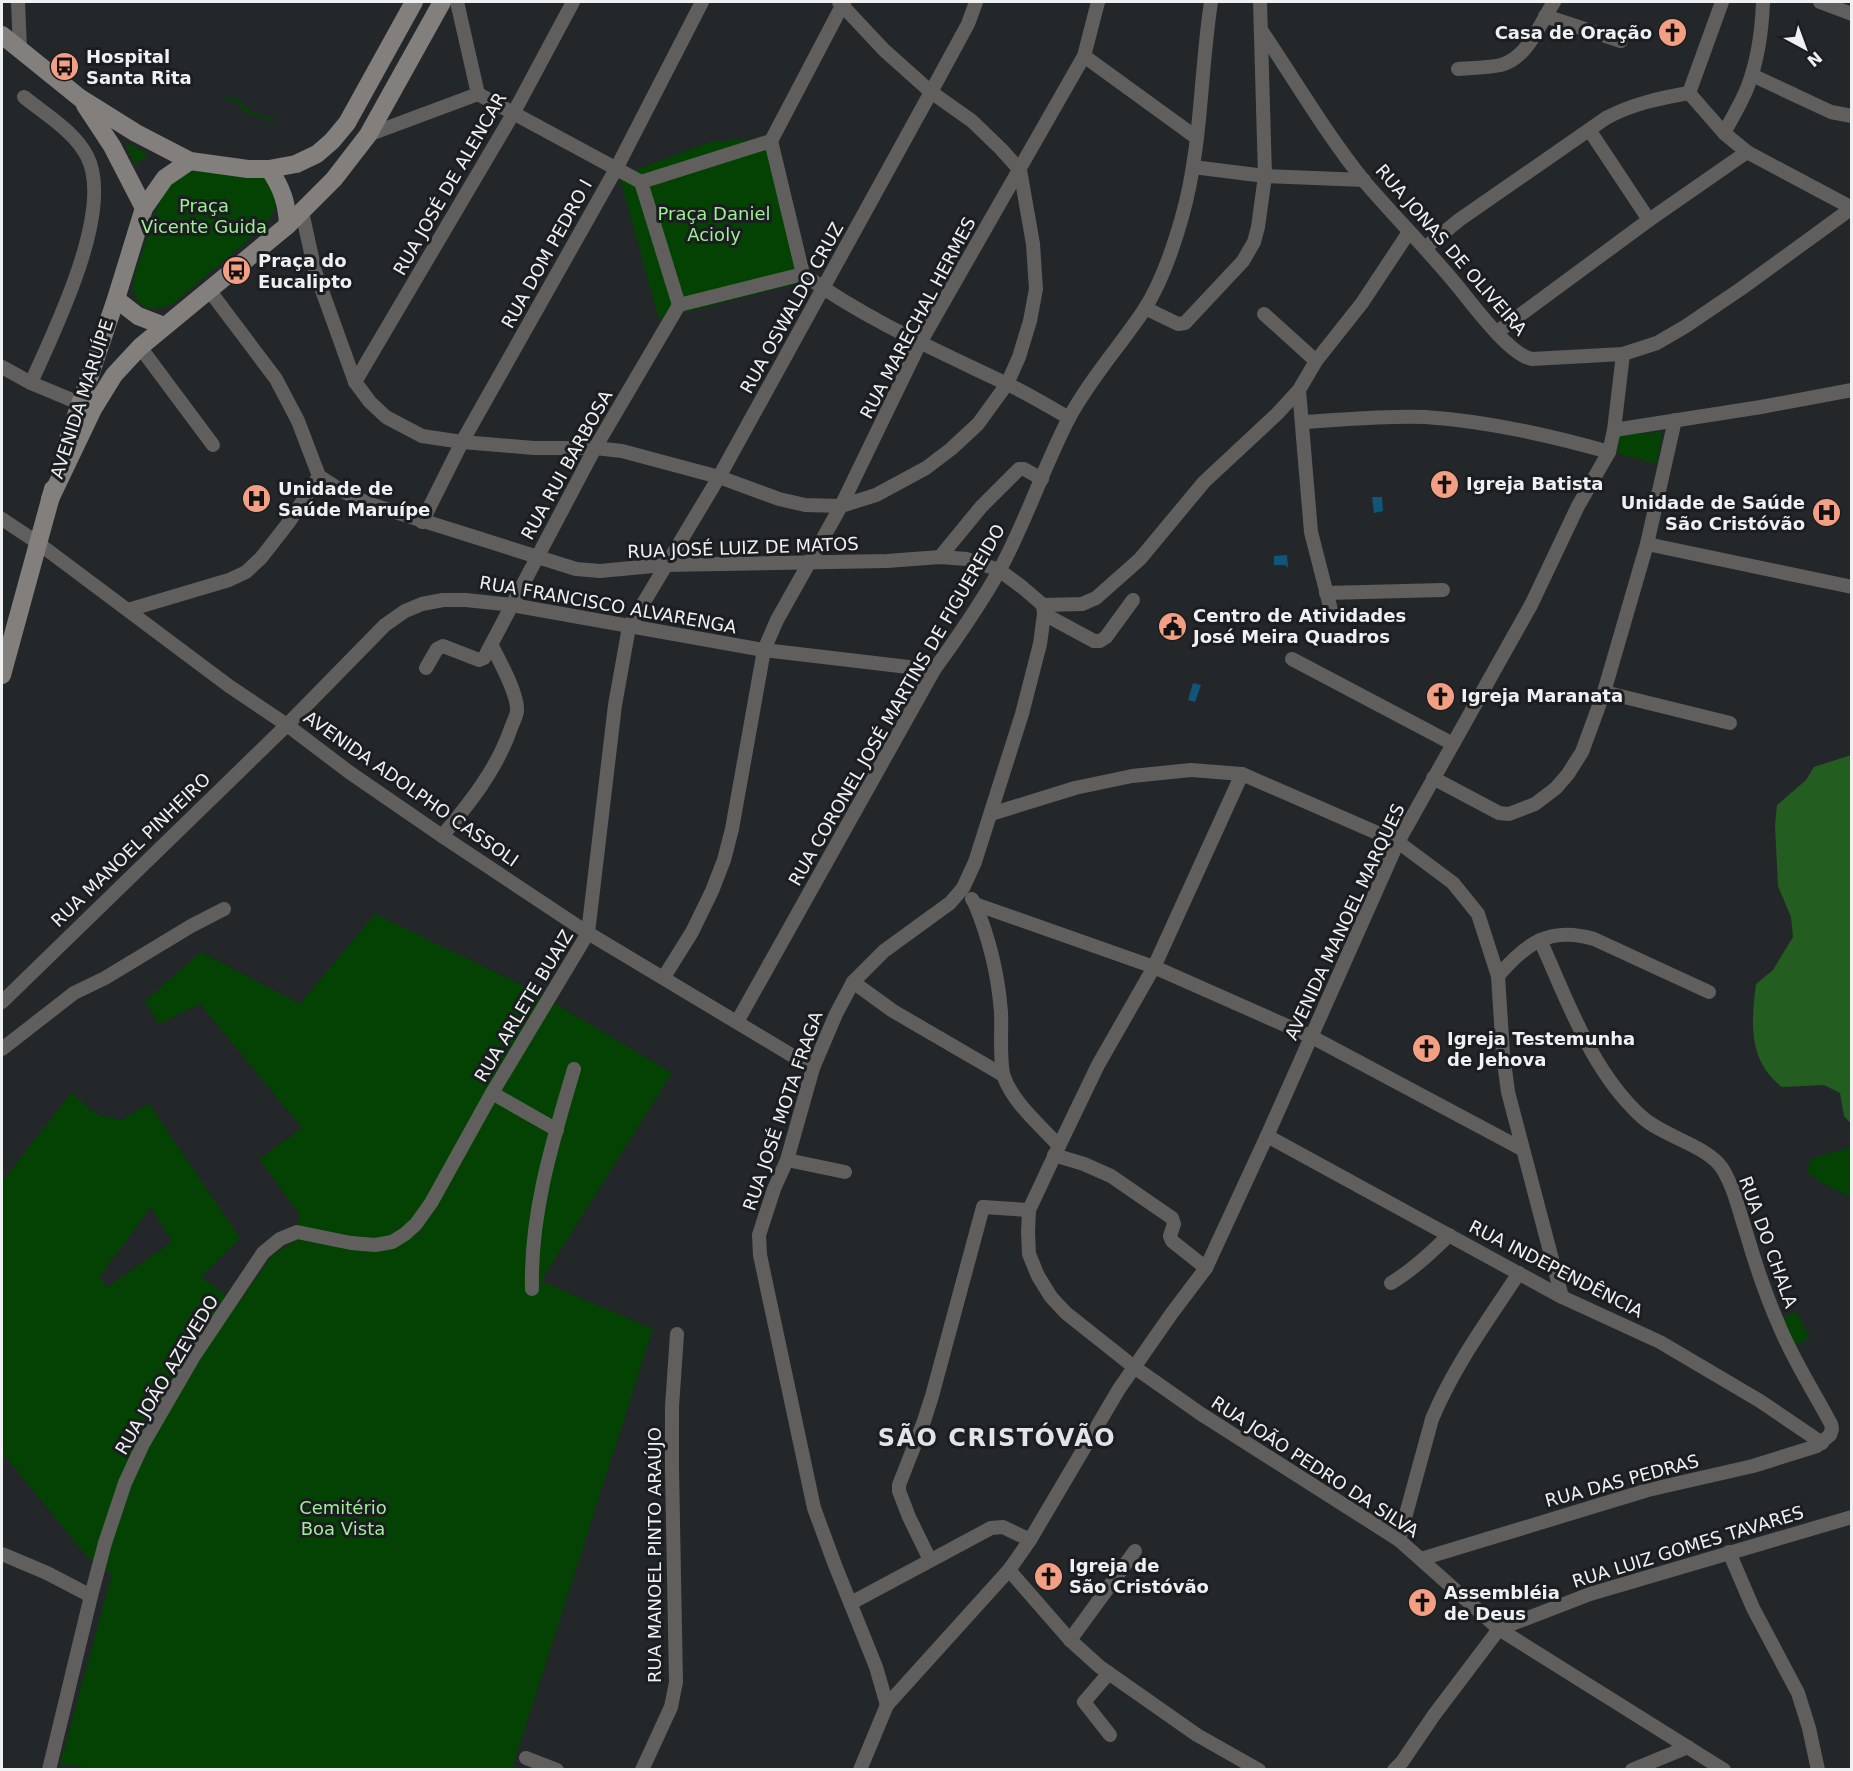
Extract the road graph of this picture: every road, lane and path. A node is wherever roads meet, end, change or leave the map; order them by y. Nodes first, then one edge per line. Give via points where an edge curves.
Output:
1 (18, 2) edge
2 (414, 2) edge
3 (442, 2) edge
4 (457, 2) edge
5 (573, 2) edge
6 (702, 2) edge
7 (976, 2) edge
8 (1098, 2) edge
9 (1211, 2) edge
10 (1260, 2) edge
11 (1554, 2) edge
12 (1722, 2) edge
13 (1763, 2) edge
14 (1820, 2) edge
15 (841, 3) edge
16 (1851, 14) edge
17 (1545, 16) junction
18 (1261, 30) junction
19 (2, 35) edge
20 (1621, 41) dead end
21 (20, 49) junction
22 (1083, 56) junction
23 (1458, 69) dead end
24 (1752, 75) junction
25 (931, 92) junction
26 (1689, 93) junction
27 (478, 94) junction
28 (24, 97) dead end
29 (81, 98) junction
30 (513, 114) junction
31 (1851, 116) edge
32 (1590, 131) junction
33 (1724, 133) junction
34 (368, 135) junction
35 (1197, 138) junction
36 (771, 141) junction
37 (1747, 152) junction
38 (190, 161) junction
39 (1193, 167) junction
40 (269, 169) junction
41 (616, 169) junction
42 (1020, 170) junction
43 (1265, 176) junction
44 (1364, 180) junction
45 (641, 182) junction
46 (144, 207) junction
47 (1851, 208) edge
48 (302, 212) junction
49 (1649, 220) junction
50 (288, 225) junction
51 (1409, 232) junction
52 (1425, 248) junction
53 (803, 274) junction
54 (824, 289) junction
55 (209, 290) junction
56 (116, 299) junction
57 (679, 305) junction
58 (1145, 308) junction
59 (1264, 314) dead end
60 (164, 326) junction
61 (1497, 332) junction
62 (920, 344) junction
63 (140, 347) junction
64 (1623, 354) junction
65 (1316, 361) junction
66 (2, 367) edge
67 (355, 382) junction
68 (31, 383) junction
69 (1007, 384) junction
70 (1299, 390) junction
71 (1851, 390) edge
72 (79, 403) junction
73 (1070, 418) junction
74 (1675, 420) junction
75 (1302, 422) junction
76 (1614, 430) junction
77 (462, 442) junction
78 (213, 445) dead end
79 (595, 448) junction
80 (1609, 452) junction
81 (319, 477) junction
82 (719, 477) junction
83 (1042, 479) junction
84 (50, 499) junction
85 (841, 506) junction
86 (2, 519) edge
87 (422, 522) junction
88 (38, 543) junction
89 (1647, 544) junction
90 (940, 557) junction
91 (537, 558) junction
92 (810, 562) junction
93 (664, 565) junction
94 (999, 570) junction
95 (1851, 587) edge
96 (1443, 590) dead end
97 (1326, 594) junction
98 (1133, 600) dead end
99 (512, 605) junction
100 (128, 610) junction
101 (1043, 610) junction
102 (1333, 618) dead end
103 (629, 627) junction
104 (492, 646) junction
105 (764, 650) junction
106 (1292, 659) dead end
107 (426, 668) dead end
108 (934, 670) junction
109 (2, 675) edge
110 (1604, 692) junction
111 (1730, 723) dead end
112 (287, 724) junction
113 (1453, 744) junction
114 (1242, 774) junction
115 (1433, 778) junction
116 (991, 814) junction
117 (442, 836) junction
118 (1398, 842) junction
119 (963, 888) junction
120 (975, 904) junction
121 (224, 909) dead end
122 (588, 933) junction
123 (1540, 940) junction
124 (1154, 967) junction
125 (664, 976) junction
126 (1498, 976) junction
127 (853, 982) junction
128 (1709, 992) dead end
129 (2, 1002) edge
130 (737, 1022) junction
131 (1312, 1037) junction
132 (2, 1049) edge
133 (813, 1068) junction
134 (574, 1069) dead end
135 (1003, 1075) junction
136 (492, 1094) junction
137 (557, 1130) junction
138 (1267, 1136) junction
139 (1522, 1149) junction
140 (1056, 1150) junction
141 (787, 1160) junction
142 (844, 1172) dead end
143 (1029, 1210) junction
144 (297, 1232) joint
145 (1449, 1235) junction
146 (1206, 1268) junction
147 (1519, 1273) junction
148 (1391, 1283) dead end
149 (532, 1289) dead end
150 (1562, 1297) junction
151 (677, 1334) dead end
152 (1134, 1367) junction
153 (1826, 1439) junction
154 (1851, 1517) edge
155 (1030, 1540) junction
156 (1399, 1540) junction
157 (1135, 1551) dead end
158 (1729, 1552) junction
159 (2, 1554) edge
160 (1421, 1559) junction
161 (930, 1560) junction
162 (1009, 1570) junction
163 (91, 1596) junction
164 (850, 1603) junction
165 (1499, 1629) junction
166 (1070, 1640) junction
167 (1109, 1673) junction
168 (887, 1706) junction
169 (1110, 1735) dead end
170 (1688, 1747) junction
171 (526, 1758) dead end
172 (1402, 1767) edge
173 (1253, 1768) edge
174 (49, 1770) edge
175 (557, 1770) edge
176 (642, 1770) edge
177 (860, 1770) edge
178 (1632, 1770) edge
179 (1724, 1770) edge
180 (1818, 1770) edge

1 - 21 street
2 - 40 main road via 347,123 332,141 296,164
3 - 34 main road
4 - 27 street
5 - 30 street, RUA JOSÉ DE ALENCAR
6 - 41 street, RUA DOM PEDRO I
7 - 25 street, RUA OSWALDO CRUZ
8 - 22 street, RUA MARECHAL HERMES
9 - 35 street, RUA CORONEL JOSÉ MARTINS DE FIGUEREIDO
10 - 18 street
11 - 17 street
12 - 26 street
13 - 24 street via 1762,29
14 - 16 street
15 - 25 street via 884,50
15 - 36 street
17 - 20 street
17 - 23 street via 1526,48 1514,59 1501,65
18 - 43 street
18 - 44 street, RUA JONAS DE OLIVEIRA
19 - 21 main road
21 - 29 main road
22 - 35 street
22 - 42 street, RUA MARECHAL HERMES
24 - 31 street via 1831,112
24 - 33 street
25 - 42 street via 972,122
25 - 54 street, RUA OSWALDO CRUZ
26 - 32 street via 1620,110
26 - 33 street
27 - 30 street
27 - 34 street
28 - 68 street via 62,127 87,156 95,194 72,288
29 - 38 main road
29 - 46 main road
30 - 41 street
30 - 67 street, RUA JOSÉ DE ALENCAR
32 - 49 street
32 - 52 street via 1459,220
33 - 37 street
34 - 48 main road
35 - 39 street, RUA CORONEL JOSÉ MARTINS DE FIGUEREIDO
36 - 45 street
36 - 53 street
37 - 47 street
37 - 49 street
38 - 40 main road
38 - 46 main road via 165,178
39 - 43 street
39 - 58 street, RUA CORONEL JOSÉ MARTINS DE FIGUEREIDO via 1168,261
40 - 50 main road via 285,198
41 - 45 street
41 - 77 street, RUA DOM PEDRO I
42 - 62 street, RUA MARECHAL HERMES
42 - 69 street via 1033,244 1036,289 1030,321
43 - 44 street
43 - 58 street via 1258,227 1243,261 1185,323 1178,324
44 - 51 street, RUA JONAS DE OLIVEIRA
45 - 57 street
46 - 56 main road
47 - 64 street, RUA JONAS DE OLIVEIRA via 1686,326 1656,343
48 - 50 main road
48 - 67 street via 315,271
49 - 61 street
50 - 55 main road
51 - 52 street, RUA JONAS DE OLIVEIRA
51 - 65 street via 1362,303
52 - 61 street, RUA JONAS DE OLIVEIRA
53 - 54 street
53 - 57 street
54 - 62 street
54 - 82 street, RUA OSWALDO CRUZ
55 - 60 main road
55 - 81 street via 282,389
56 - 60 main road via 138,316
56 - 72 main road, AVENIDA MARUÍPE
57 - 79 street, RUA RUI BARBOSA
58 - 73 street, RUA CORONEL JOSÉ MARTINS DE FIGUEREIDO
59 - 65 street
60 - 63 main road, AVENIDA MARUÍPE
61 - 64 street, RUA JONAS DE OLIVEIRA via 1519,355 1532,359
62 - 69 street
62 - 85 street, RUA MARECHAL HERMES
63 - 78 street
63 - 84 main road, AVENIDA MARUÍPE via 103,391
64 - 76 street, AVENIDA MANOEL MARQUES
65 - 70 street
66 - 68 street
67 - 77 street via 386,417 422,436
68 - 72 street
69 - 73 street
69 - 85 street via 978,424 951,450 876,495
70 - 75 street
70 - 101 street via 1204,482 1140,559 1108,589 1082,604
71 - 74 street
72 - 84 main road, AVENIDA MARUÍPE
73 - 83 street, RUA CORONEL JOSÉ MARTINS DE FIGUEREIDO
74 - 76 street
74 - 89 street
75 - 80 street via 1446,419 1526,431
75 - 97 street via 1311,532
76 - 80 street, AVENIDA MANOEL MARQUES
77 - 79 street
77 - 87 street, RUA DOM PEDRO I
79 - 82 street via 633,453
79 - 91 street, RUA RUI BARBOSA
80 - 113 street, AVENIDA MANOEL MARQUES via 1578,506 1531,605
81 - 87 street, RUA JOSÉ LUIZ DE MATOS via 370,504
81 - 100 street via 289,522 246,572
82 - 85 street via 778,499
82 - 93 street, RUA OSWALDO CRUZ
83 - 90 street via 1019,469
83 - 94 street, RUA CORONEL JOSÉ MARTINS DE FIGUEREIDO
84 - 88 main road, AVENIDA MARUÍPE
85 - 92 street, RUA MARECHAL HERMES
86 - 88 street, AVENIDA ADOLPHO CASSOLI
87 - 91 street, RUA JOSÉ LUIZ DE MATOS
88 - 100 street, AVENIDA ADOLPHO CASSOLI
88 - 109 main road, AVENIDA MARUÍPE
89 - 95 street
89 - 110 street
90 - 92 street, RUA JOSÉ LUIZ DE MATOS
90 - 94 street, RUA JOSÉ LUIZ DE MATOS via 967,559
91 - 93 street, RUA JOSÉ LUIZ DE MATOS via 600,572
91 - 99 street, RUA RUI BARBOSA
92 - 93 street, RUA JOSÉ LUIZ DE MATOS
92 - 105 street, RUA MARECHAL HERMES
93 - 103 street, RUA OSWALDO CRUZ
94 - 101 street, RUA JOSÉ LUIZ DE MATOS
94 - 108 street, RUA CORONEL JOSÉ MARTINS DE FIGUEREIDO
96 - 97 street
97 - 102 street
98 - 101 street, RUA JOSÉ LUIZ DE MATOS via 1100,641
99 - 103 street, RUA FRANCISCO ALVARENGA
99 - 104 street, RUA RUI BARBOSA
99 - 112 street, RUA FRANCISCO ALVARENGA via 443,600 405,611 385,625
100 - 112 street, AVENIDA ADOLPHO CASSOLI
101 - 116 street, RUA JOSÉ MOTA FRAGA via 1030,685
103 - 105 street, RUA FRANCISCO ALVARENGA
103 - 122 street, RUA ARLETE BUAIZ via 615,705
104 - 107 street via 479,660 440,646
104 - 117 street via 517,710 507,740 476,796
105 - 108 street, RUA FRANCISCO ALVARENGA
105 - 125 street, RUA MARECHAL HERMES via 724,860 692,932
106 - 113 street
108 - 130 street, RUA CORONEL JOSÉ MARTINS DE FIGUEREIDO
110 - 111 street
110 - 115 street via 1577,760 1557,788 1535,804 1509,814 1499,813
112 - 117 street, AVENIDA ADOLPHO CASSOLI
112 - 129 street, RUA MANOEL PINHEIRO
113 - 115 street, AVENIDA MANOEL MARQUES
114 - 116 street via 1191,770 1132,776 1075,788
114 - 118 street
114 - 124 street
115 - 118 street, AVENIDA MANOEL MARQUES
116 - 119 street, RUA JOSÉ MOTA FRAGA
117 - 122 street, AVENIDA ADOLPHO CASSOLI
118 - 126 street via 1465,896 1478,914
118 - 131 street, AVENIDA MANOEL MARQUES
119 - 120 street
119 - 127 street, RUA JOSÉ MOTA FRAGA via 950,903 884,951
120 - 124 street
120 - 135 street via 996,967
121 - 132 street via 74,993
122 - 125 street, AVENIDA ADOLPHO CASSOLI
122 - 136 street, RUA ARLETE BUAIZ
123 - 126 street via 1516,955
123 - 128 street via 1562,934 1594,939
123 - 153 street, RUA DO CHALA via 1605,1075 1655,1128 1700,1150 1721,1167 1778,1323 1831,1424
124 - 131 street
124 - 140 street via 1098,1065
125 - 130 street, AVENIDA ADOLPHO CASSOLI
126 - 139 street via 1508,1092
127 - 133 street, RUA JOSÉ MOTA FRAGA
127 - 135 street via 893,1011
130 - 133 street, AVENIDA ADOLPHO CASSOLI
131 - 138 street, AVENIDA MANOEL MARQUES
131 - 139 street
133 - 141 street, RUA JOSÉ MOTA FRAGA
134 - 137 street
135 - 140 street via 1016,1100
136 - 137 street
136 - 144 street, RUA ARLETE BUAIZ via 431,1203 405,1234 392,1242 375,1245
137 - 149 street via 538,1209
138 - 145 street, RUA INDEPENDÊNCIA
138 - 146 street, AVENIDA MANOEL MARQUES
139 - 150 street
140 - 143 street
140 - 146 street via 1112,1176 1172,1218 1172,1241
141 - 142 street
141 - 164 street, RUA JOSÉ MOTA FRAGA via 764,1216 759,1235 760,1255 814,1508
143 - 152 street via 1029,1254 1051,1297
143 - 161 street via 983,1207 939,1374 898,1485
144 - 163 street, RUA JOÃO AZEVEDO via 263,1253 194,1356 143,1444 125,1483
145 - 147 street, RUA INDEPENDÊNCIA
145 - 148 street
146 - 152 street, AVENIDA MANOEL MARQUES
147 - 150 street, RUA INDEPENDÊNCIA
147 - 156 street via 1459,1364 1440,1401
150 - 153 street, RUA INDEPENDÊNCIA via 1660,1342
151 - 176 street, RUA MANOEL PINTO ARAÚJO via 672,1459 676,1682 671,1707
152 - 155 street, AVENIDA MANOEL MARQUES
152 - 156 street, RUA JOÃO PEDRO DA SILVA
153 - 160 street, RUA DAS PEDRAS via 1753,1466 1648,1490
154 - 158 street, RUA LUIZ GOMES TAVARES
155 - 161 street via 998,1526
155 - 162 street, AVENIDA MANOEL MARQUES
156 - 160 street, RUA JOÃO PEDRO DA SILVA
157 - 166 street
158 - 165 street, RUA LUIZ GOMES TAVARES via 1590,1594
158 - 180 street via 1753,1608 1798,1693
159 - 163 street
160 - 165 street, RUA JOÃO PEDRO DA SILVA
161 - 164 street
162 - 166 street
162 - 168 street, AVENIDA MANOEL MARQUES
163 - 174 street, RUA JOÃO AZEVEDO
164 - 168 street, RUA JOSÉ MOTA FRAGA via 876,1666
165 - 170 street, RUA JOÃO PEDRO DA SILVA
165 - 172 street via 1434,1714
166 - 167 street
167 - 169 street via 1084,1702
167 - 173 street via 1197,1735
168 - 177 street, AVENIDA MANOEL MARQUES
170 - 178 street
170 - 179 street, RUA JOÃO PEDRO DA SILVA
171 - 175 street

